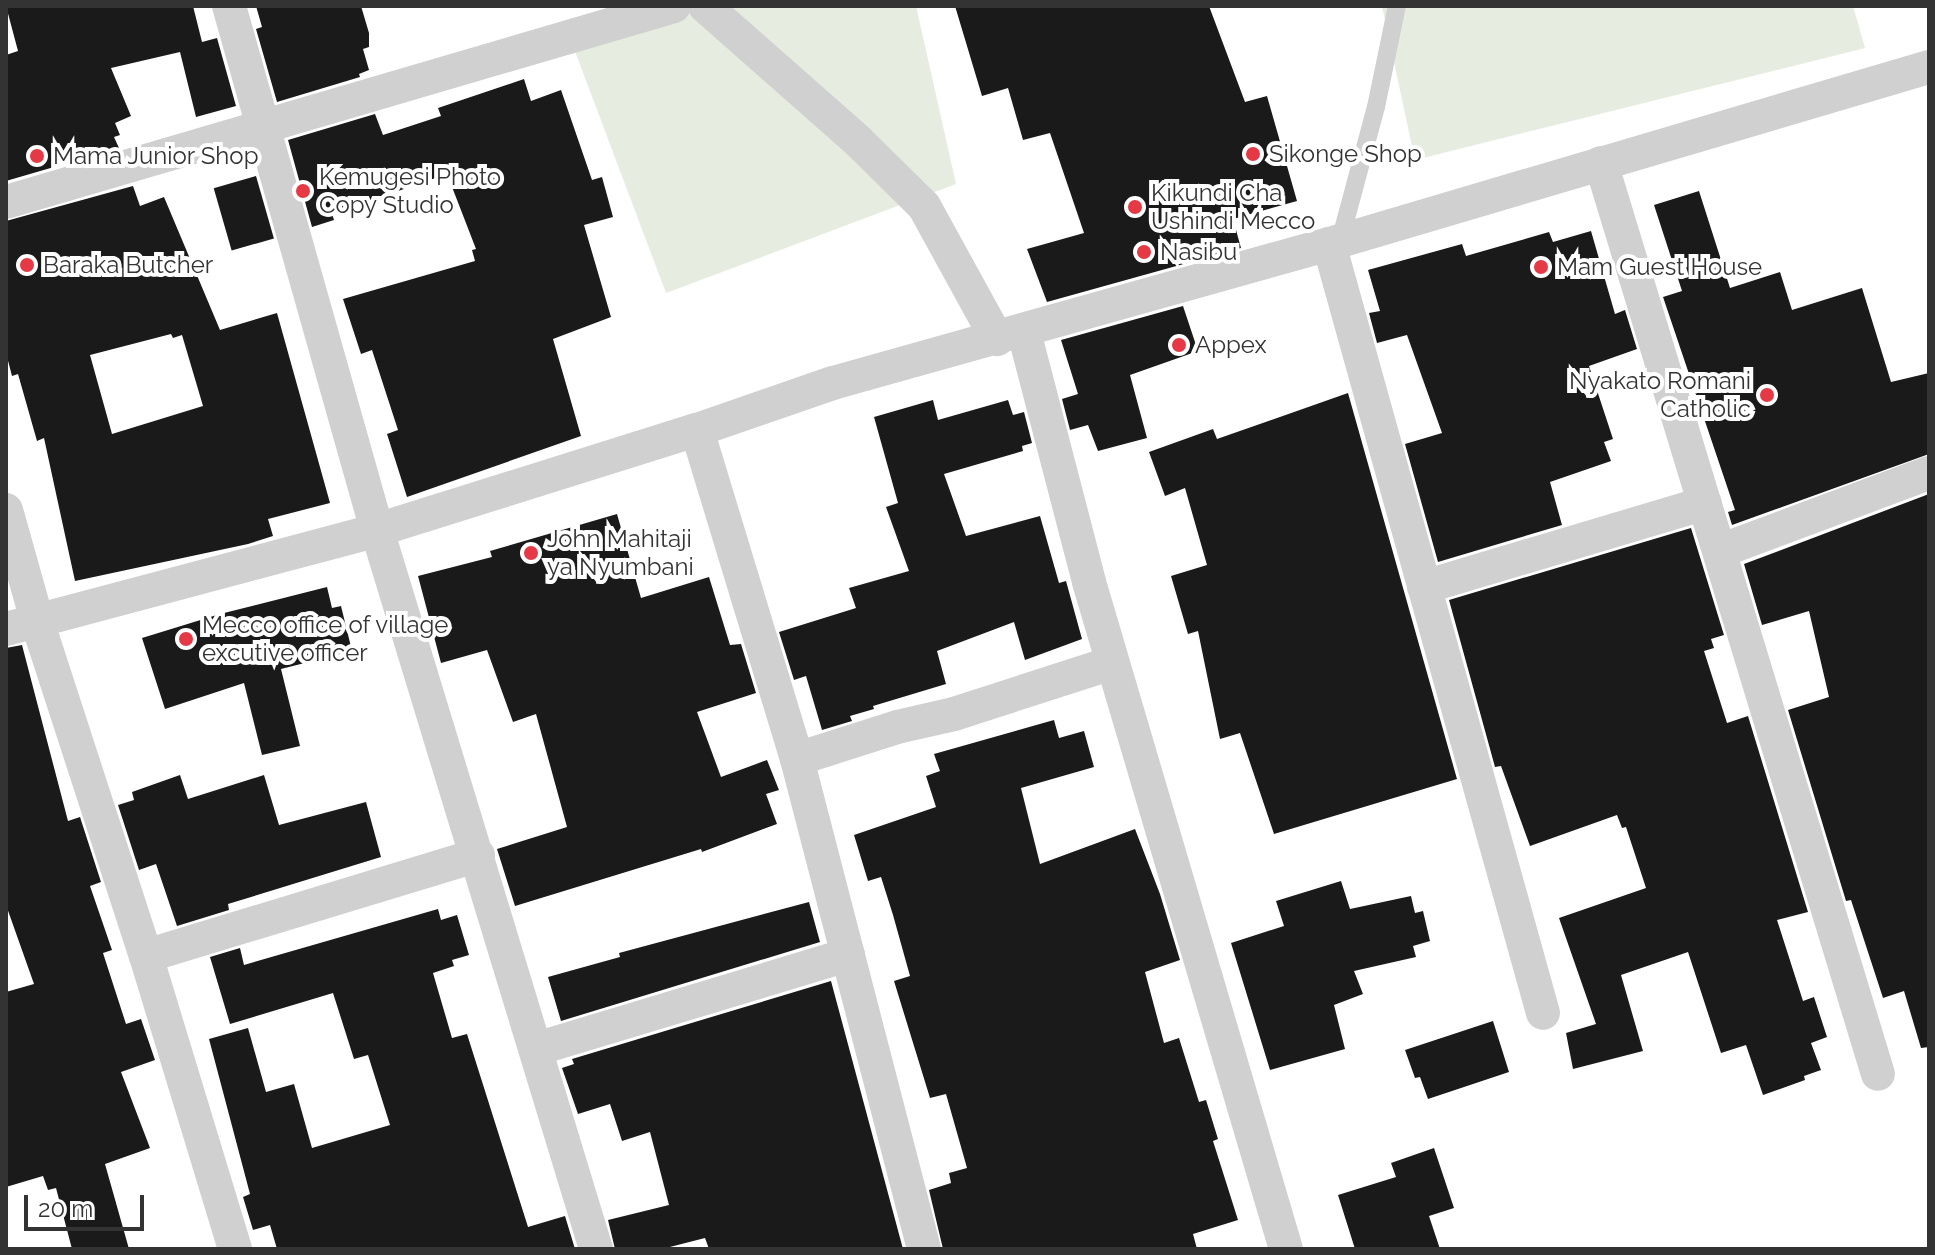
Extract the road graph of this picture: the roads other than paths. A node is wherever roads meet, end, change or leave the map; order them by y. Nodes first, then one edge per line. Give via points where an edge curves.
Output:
1 (229, 6) edge
2 (674, 6) edge
3 (705, 6) edge
4 (1397, 6) edge
5 (1929, 67) edge
6 (261, 128) junction
7 (1601, 163) junction
8 (6, 202) edge
9 (1334, 243) junction
10 (1011, 336) junction
11 (697, 430) junction
12 (1929, 473) edge
13 (1705, 503) junction
14 (6, 510) edge
15 (377, 530) junction
16 (1720, 551) junction
17 (1424, 587) junction
18 (22, 626) edge
19 (1112, 663) junction
20 (797, 759) junction
21 (478, 855) junction
22 (848, 955) junction
23 (146, 956) junction
24 (1543, 1013) dead end
25 (536, 1049) junction
26 (1878, 1074) dead end
27 (235, 1249) edge
28 (596, 1249) edge
29 (924, 1249) edge
30 (1286, 1249) edge

1 - 6 street
2 - 6 street
3 - 10 street via 924,206
4 - 9 lane via 1376,107
5 - 7 street
6 - 8 street
6 - 15 street
7 - 9 street
7 - 13 street
9 - 10 street
9 - 17 street
10 - 11 street via 833,383
10 - 19 street
11 - 15 street
11 - 20 street
12 - 16 street
13 - 16 street
13 - 17 street
14 - 18 street
15 - 18 street
15 - 21 street
16 - 26 street
17 - 24 street
18 - 23 street
19 - 20 street
19 - 30 street
20 - 22 street
21 - 23 street
21 - 25 street
22 - 25 street
22 - 29 street
23 - 27 street
25 - 28 street

